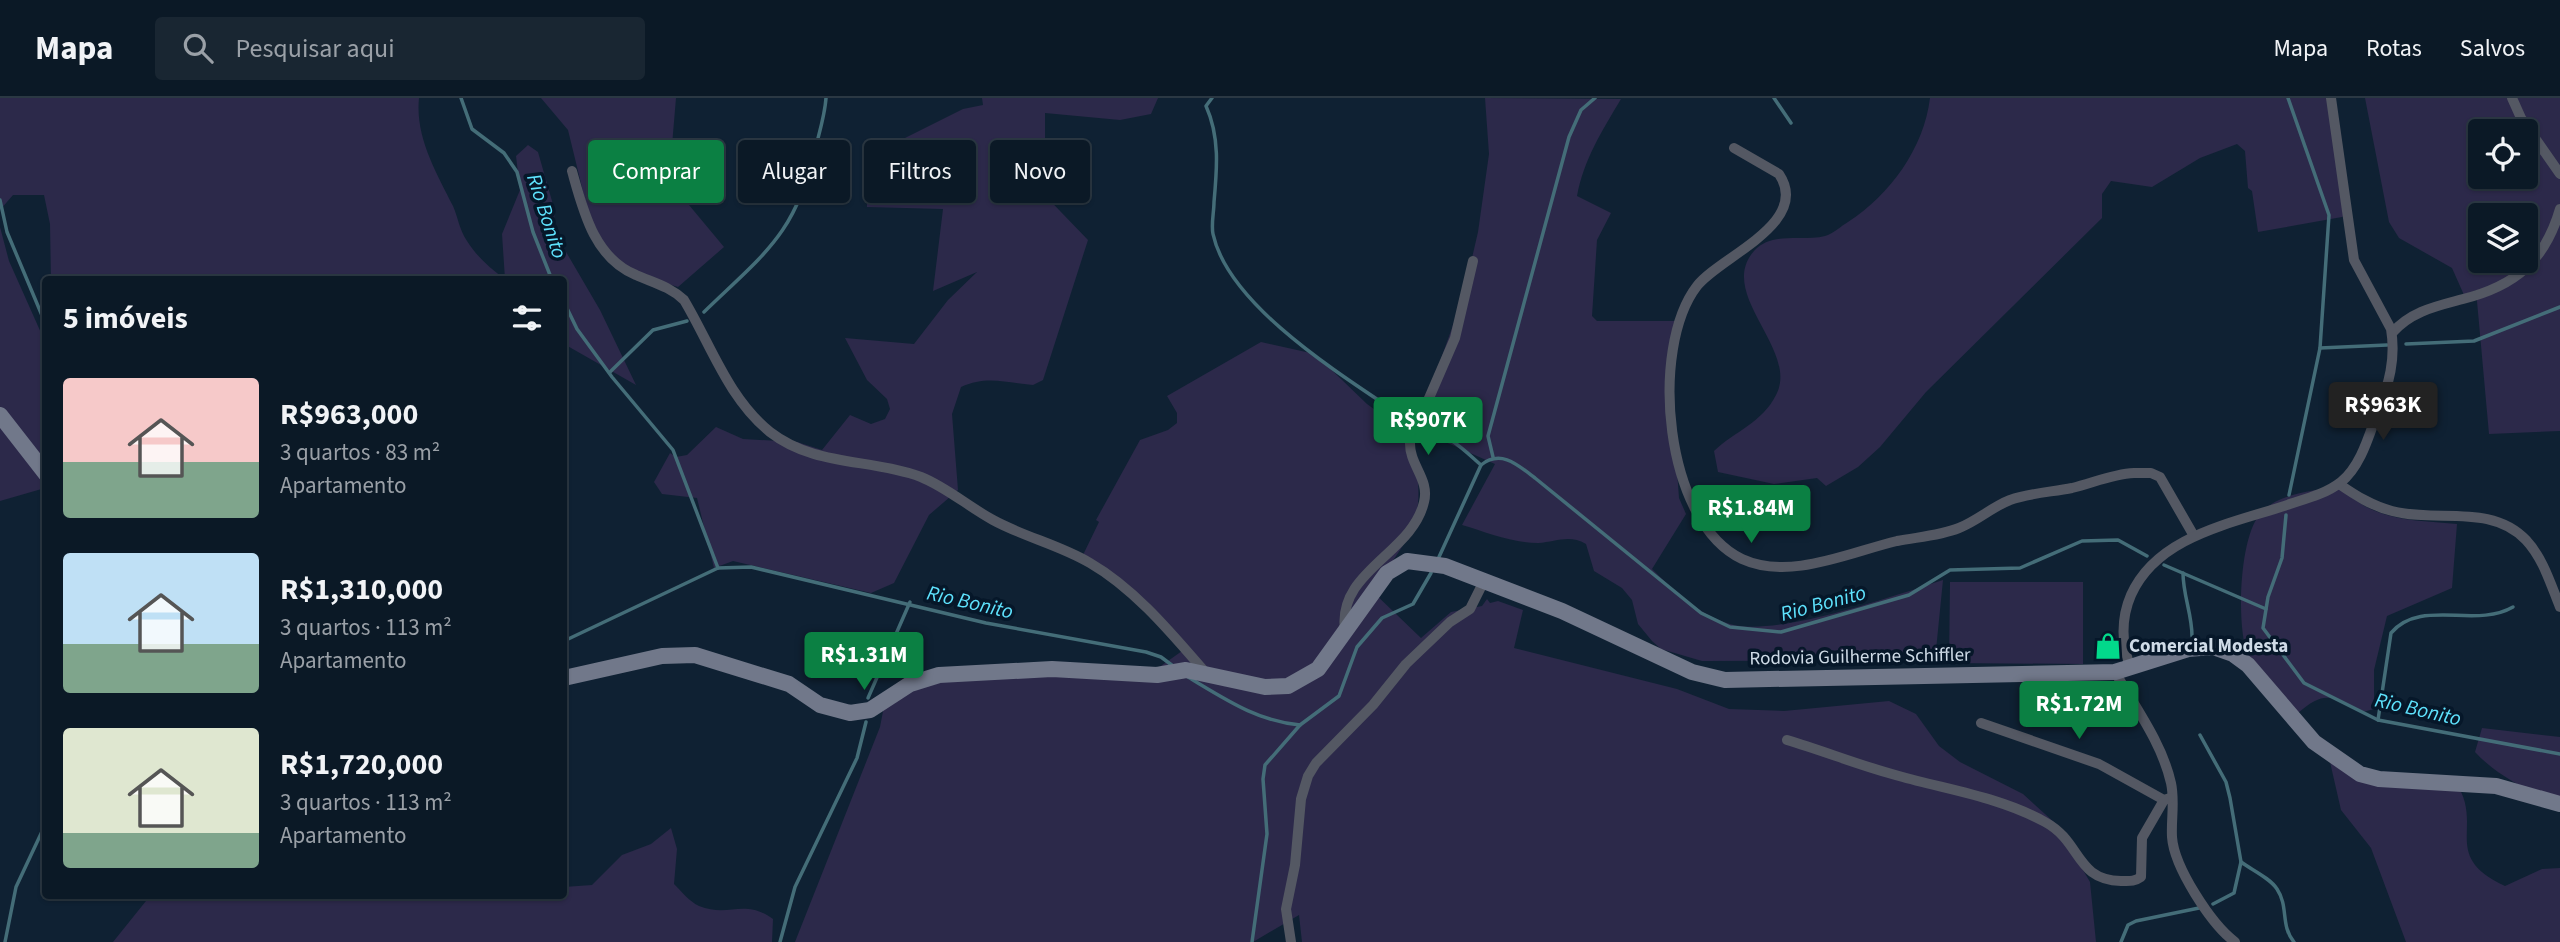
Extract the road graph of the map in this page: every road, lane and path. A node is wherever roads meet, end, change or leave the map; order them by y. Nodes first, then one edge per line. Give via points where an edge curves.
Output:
1 (2331, 98) edge
2 (2512, 98) edge
3 (1734, 148) dead end
4 (572, 171) dead end
5 (2560, 174) edge
6 (2560, 209) edge
7 (1473, 261) dead end
8 (2392, 333) junction
9 (0, 415) edge
10 (42, 469) edge
11 (2339, 484) junction
12 (2194, 536) junction
13 (1484, 581) junction
14 (2560, 607) edge
15 (1345, 630) junction
16 (2122, 670) junction
17 (1205, 672) junction
18 (567, 677) edge
19 (1981, 723) dead end
20 (1787, 740) dead end
21 (2168, 798) junction
22 (2560, 804) edge
23 (1291, 942) edge
24 (2235, 942) edge

1 - 8 street via 2354,260
2 - 5 street
3 - 12 street via 1779,174 1784,180 1783,204 1765,234 1707,275 1687,300 1676,331 1671,385 1674,444 1686,495 1704,526 1724,546 1756,563 1829,562 1897,541 1949,532 2018,498 2134,472 2160,477
4 - 17 street via 597,242 624,270 673,290 684,300 726,381 768,430 789,446 813,455 923,478 995,521 1091,563 1119,584
6 - 8 street via 2542,252 2525,271 2479,294 2410,317
7 - 15 street via 1455,338 1410,442 1410,455 1426,488 1424,502 1406,537 1358,583 1345,608
8 - 11 street via 2392,369 2386,390 2360,456
9 - 10 street
11 - 12 street
11 - 14 street via 2392,511 2486,518 2512,528 2537,556
12 - 16 street via 2161,555 2132,592 2124,622
13 - 15 street, Rodovia Guilherme Schiffler via 1445,566 1407,561 1387,573
13 - 16 street, Rodovia Guilherme Schiffler via 1562,611 1692,672 1725,680
13 - 23 street via 1470,609 1406,664 1308,776 1286,909
15 - 17 street, Rodovia Guilherme Schiffler via 1318,669 1289,686 1265,687
16 - 21 street via 2168,774
16 - 22 street, Rodovia Guilherme Schiffler via 2200,647 2223,649 2262,679 2314,742 2360,774 2496,786
17 - 18 street, Rodovia Guilherme Schiffler via 1157,675 1052,668 939,674 910,684 870,710 850,713 820,705 776,679 695,655 662,656
19 - 21 street via 2099,764
20 - 21 street via 1999,803 2045,822 2064,836 2091,875 2100,879 2133,882 2141,877 2143,838
21 - 24 street via 2174,853 2217,925

